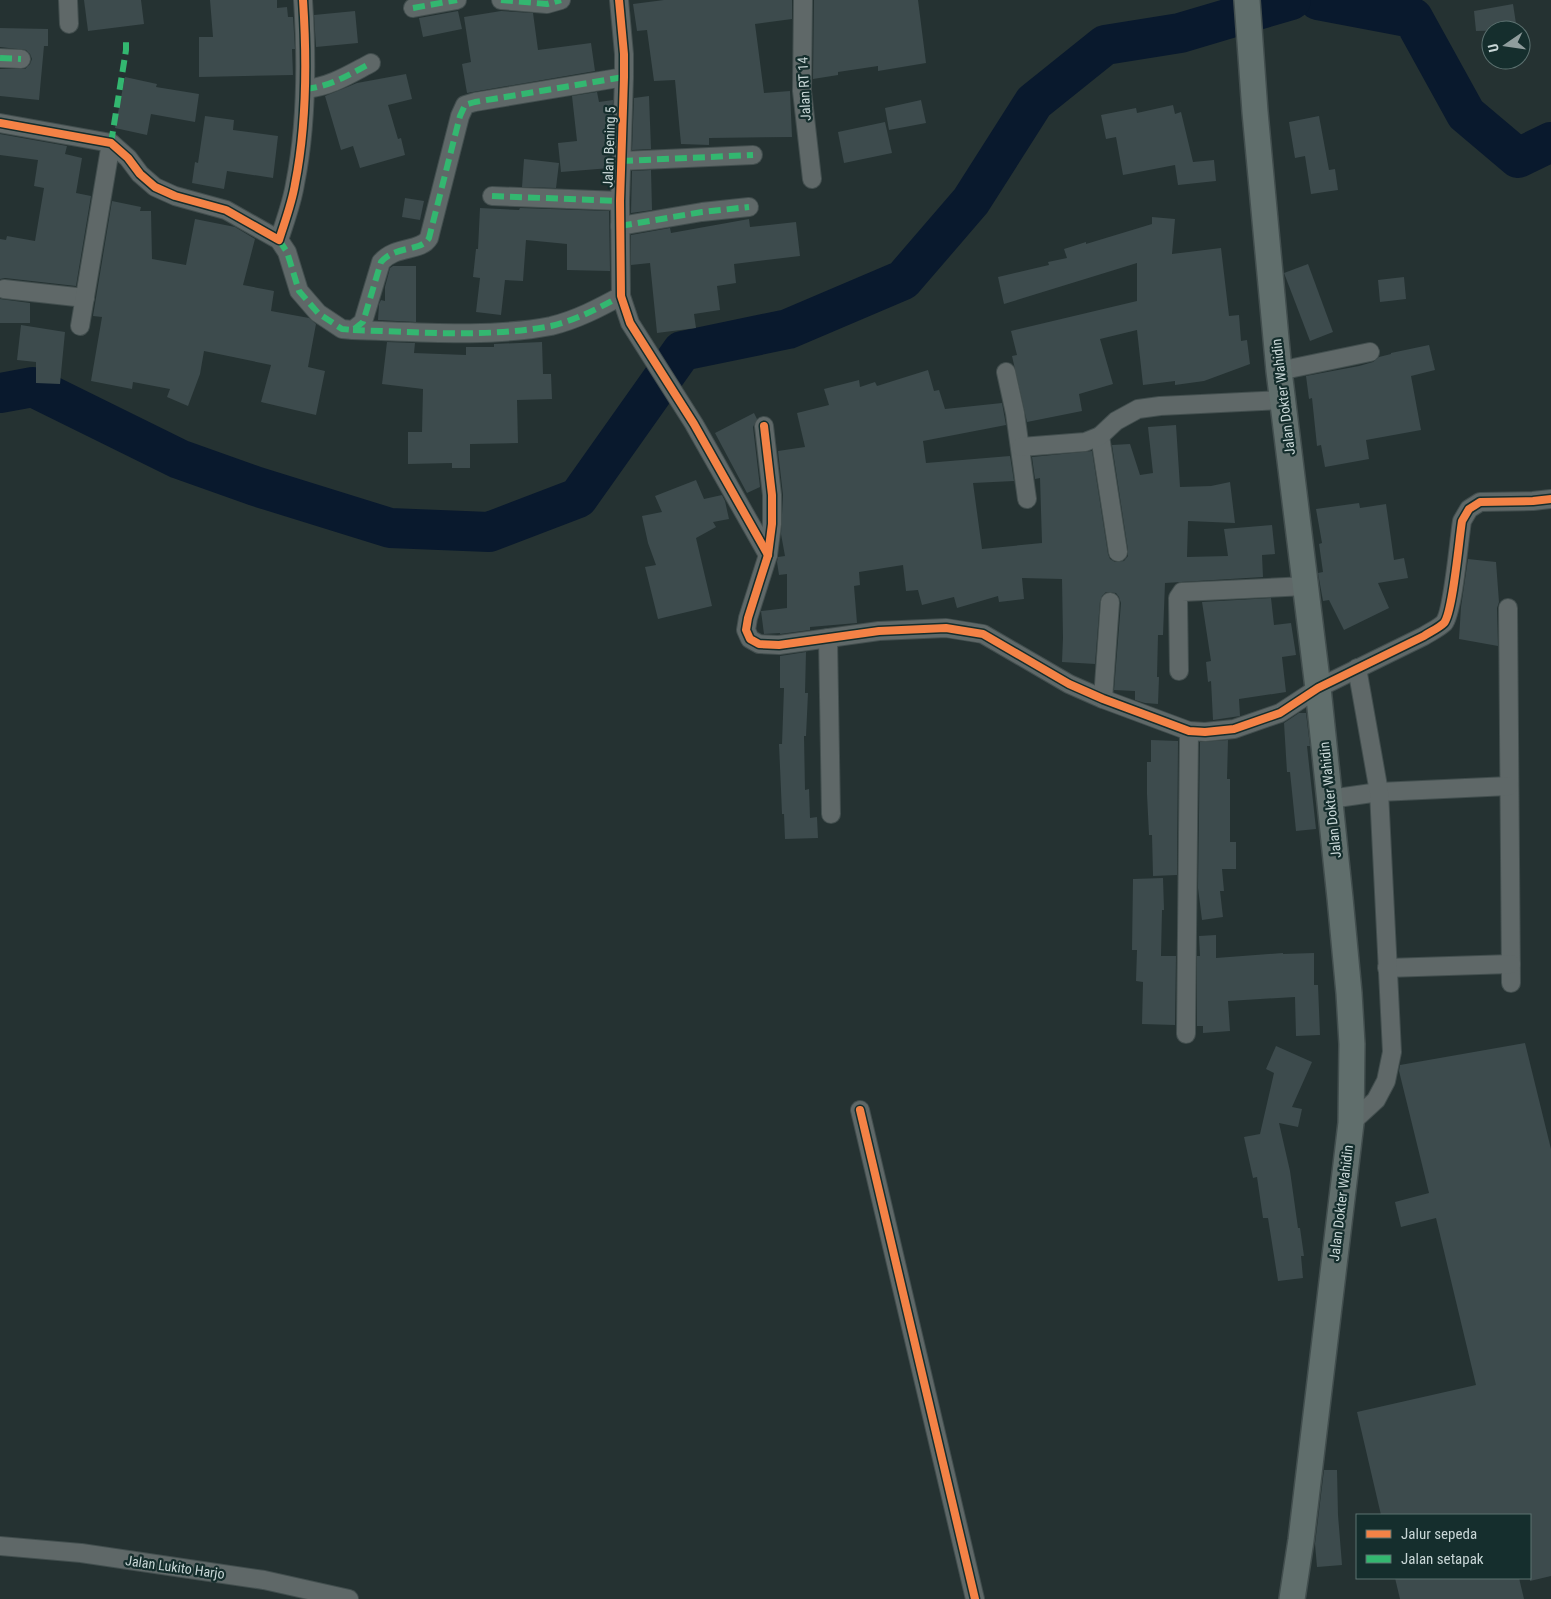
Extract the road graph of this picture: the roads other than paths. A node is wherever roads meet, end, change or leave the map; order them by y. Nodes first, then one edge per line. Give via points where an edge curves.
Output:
1 (68, 0) edge
2 (303, 0) edge
3 (457, 0) edge
4 (501, 0) edge
5 (561, 0) edge
6 (619, 0) edge
7 (803, 0) edge
8 (1247, 0) edge
9 (414, 8) dead end
10 (69, 24) dead end
11 (0, 58) edge
12 (21, 59) dead end
13 (371, 63) dead end
14 (624, 77) junction
15 (306, 89) junction
16 (0, 123) edge
17 (111, 142) junction
18 (753, 155) dead end
19 (621, 161) junction
20 (812, 178) dead end
21 (492, 196) dead end
22 (620, 201) junction
23 (749, 206) dead end
24 (620, 226) junction
25 (279, 240) junction
26 (4, 290) dead end
27 (621, 296) junction
28 (85, 298) junction
29 (80, 326) dead end
30 (353, 330) junction
31 (1370, 352) dead end
32 (1280, 371) junction
33 (1006, 372) dead end
34 (1283, 400) junction
35 (764, 426) dead end
36 (1100, 436) junction
37 (1021, 447) junction
38 (1027, 498) dead end
39 (1551, 499) edge
40 (1118, 552) dead end
41 (768, 555) junction
42 (1306, 586) junction
43 (1110, 602) dead end
44 (1508, 608) dead end
45 (828, 638) junction
46 (1357, 668) junction
47 (1179, 671) dead end
48 (1318, 688) junction
49 (1103, 699) junction
50 (1189, 731) junction
51 (1509, 786) junction
52 (1380, 792) junction
53 (1330, 799) junction
54 (831, 814) dead end
55 (1511, 964) junction
56 (1387, 968) junction
57 (1511, 983) dead end
58 (1186, 1034) dead end
59 (860, 1110) dead end
60 (1351, 1122) junction
61 (0, 1546) edge
62 (349, 1599) edge
63 (975, 1599) edge
64 (1292, 1599) edge

1 - 10 street
2 - 15 street
3 - 9 street
4 - 5 street via 547,4
6 - 14 street, Jalan Bening 5
7 - 20 street, Jalan RT 14 via 802,91
8 - 32 main road, Jalan Dokter Wahidin
11 - 12 street
13 - 15 street via 332,83
14 - 19 street, Jalan Bening 5
14 - 30 street via 465,105 429,238 421,246 393,252 381,262 363,322
15 - 25 street via 295,186
16 - 17 street
17 - 25 street via 155,186 175,196 226,210
17 - 28 street
18 - 19 street
19 - 22 street, Jalan Bening 5
21 - 22 street
22 - 24 street, Jalan Bening 5
23 - 24 street
24 - 27 street, Jalan Bening 5
25 - 30 street via 287,252 299,291 318,313 342,329
26 - 28 street
27 - 30 street via 591,312 552,325 500,332
27 - 41 street, Jalan Bening 5 via 630,323 694,424
28 - 29 street
31 - 32 street
32 - 34 main road, Jalan Dokter Wahidin
33 - 37 street
34 - 36 street via 1138,409 1116,421
34 - 42 main road, Jalan Dokter Wahidin
35 - 41 street via 772,495
36 - 37 street via 1085,442
36 - 40 street
37 - 38 street
39 - 46 street via 1480,502 1469,509 1462,521 1450,608 1444,622 1424,636
41 - 45 street via 748,618 746,630 750,639 759,644 779,645
42 - 47 street via 1182,592 1178,598
42 - 48 main road, Jalan Dokter Wahidin
43 - 49 street
44 - 51 street
45 - 49 street via 946,628 983,634 1069,684
45 - 54 street
46 - 48 street
46 - 52 street
48 - 50 street via 1280,713 1234,729
48 - 53 main road, Jalan Dokter Wahidin
49 - 50 street
50 - 58 street
51 - 52 street
51 - 55 street
52 - 53 street
52 - 56 street
53 - 60 main road, Jalan Dokter Wahidin via 1349,993
55 - 56 street
55 - 57 street
56 - 60 street via 1392,1052 1386,1081 1376,1100
59 - 63 street
60 - 64 main road, Jalan Dokter Wahidin
61 - 62 street, Jalan Lukito Harjo via 81,1553 264,1580

